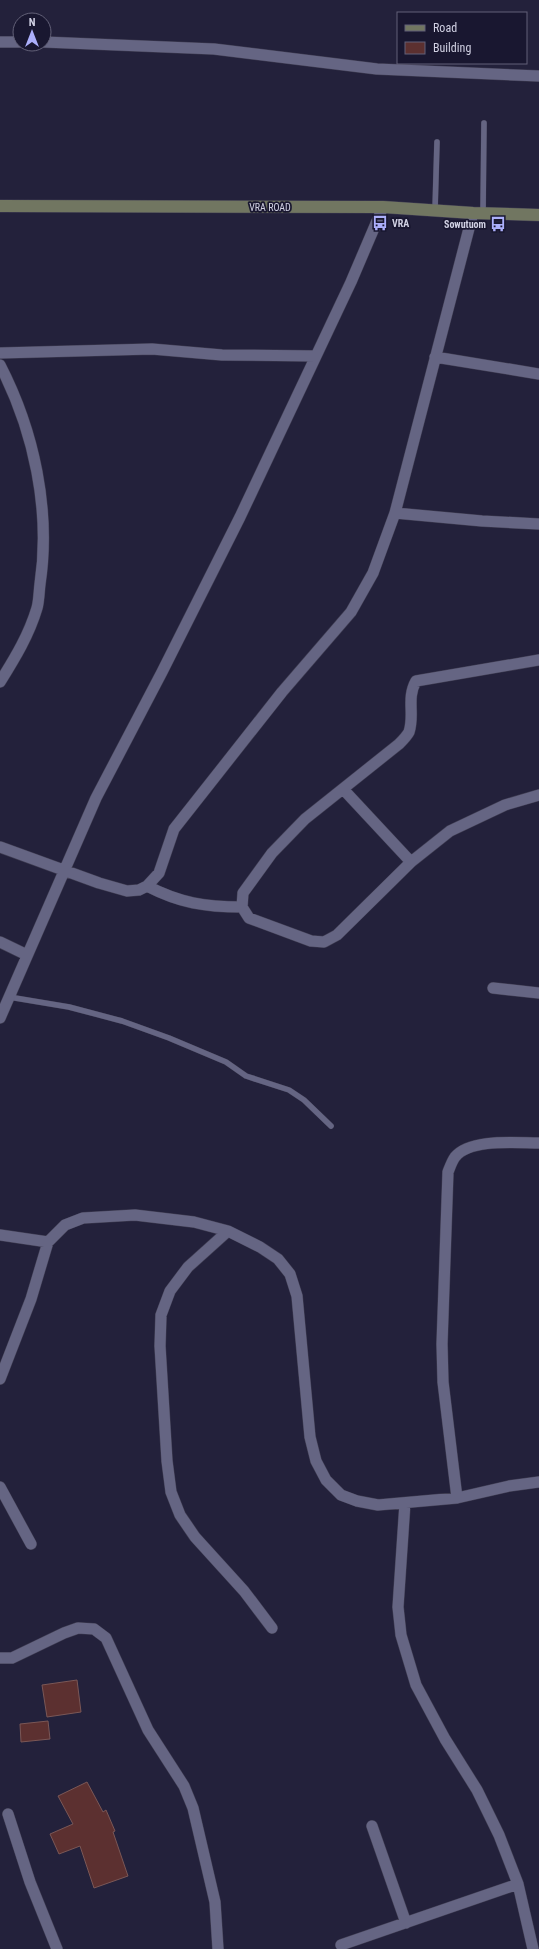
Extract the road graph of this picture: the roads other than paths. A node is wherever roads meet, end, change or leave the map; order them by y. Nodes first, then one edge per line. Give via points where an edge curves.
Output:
1 (0, 42) edge
2 (12, 42) edge
3 (52, 42) edge
4 (539, 76) edge
5 (484, 123) dead end
6 (437, 142) dead end
7 (0, 206) edge
8 (383, 207) junction
9 (435, 210) junction
10 (478, 213) junction
11 (539, 215) edge
12 (0, 353) edge
13 (316, 356) junction
14 (435, 358) junction
15 (0, 365) edge
16 (539, 374) edge
17 (396, 513) junction
18 (539, 524) edge
19 (539, 660) edge
20 (0, 682) edge
21 (343, 789) junction
22 (539, 795) edge
23 (0, 847) edge
24 (411, 862) junction
25 (64, 869) junction
26 (147, 886) junction
27 (242, 907) junction
28 (0, 942) edge
29 (27, 955) junction
30 (493, 988) dead end
31 (539, 993) edge
32 (9, 997) junction
33 (0, 1018) edge
34 (331, 1126) dead end
35 (539, 1143) edge
36 (228, 1231) junction
37 (0, 1235) edge
38 (48, 1242) junction
39 (0, 1379) edge
40 (539, 1482) edge
41 (0, 1487) edge
42 (457, 1498) junction
43 (405, 1503) junction
44 (31, 1544) dead end
45 (272, 1628) dead end
46 (0, 1658) edge
47 (8, 1814) dead end
48 (372, 1826) dead end
49 (518, 1884) junction
50 (406, 1923) junction
51 (341, 1945) dead end
52 (57, 1949) edge
53 (218, 1949) edge
54 (533, 1949) edge

1 - 2 street
3 - 4 street via 214,49 377,69
5 - 10 lane
6 - 9 lane
7 - 8 street, VRA ROAD
8 - 9 street, VRA ROAD
8 - 13 street via 352,282
9 - 10 street, VRA ROAD
10 - 11 street, VRA ROAD
10 - 14 street
12 - 13 street via 152,349 222,355
13 - 25 street via 236,524 96,798
14 - 16 street
14 - 17 street
15 - 20 street via 16,400 28,437 36,468 44,524 43,569 37,608 20,649
17 - 18 street
17 - 26 street via 373,573 351,612 282,692 174,829 159,873
19 - 21 street via 416,681 410,691 409,733
21 - 24 street
21 - 27 street via 305,819 272,853 243,893
22 - 24 street via 505,805 450,831
23 - 25 street
24 - 27 street via 337,935 324,942 312,941 249,918
25 - 26 street via 127,891
25 - 29 street
26 - 27 street via 180,901 215,907
28 - 29 street
29 - 32 street
30 - 31 street
32 - 33 street
32 - 34 lane via 69,1007 122,1021 169,1038 226,1062 246,1076 289,1090 304,1100
35 - 42 street via 470,1146 455,1157 448,1172 442,1359
36 - 38 street via 166,1217 108,1215 83,1218 65,1226
36 - 43 street via 278,1259 290,1274 297,1296 310,1437 316,1461 326,1480 341,1495 357,1501 378,1505
36 - 45 street via 188,1267 170,1291 161,1315 160,1346 170,1492 180,1515 195,1537 244,1591
37 - 38 street
38 - 39 street via 31,1299
40 - 42 street
41 - 44 street
42 - 43 street
43 - 49 street via 398,1607 403,1642 416,1686 477,1790 499,1835
46 - 53 street via 12,1658 64,1632 78,1628 94,1629 106,1638 148,1730 184,1786 193,1808 215,1902
47 - 52 street via 30,1882
48 - 50 street
49 - 50 street
49 - 54 street
50 - 51 street

